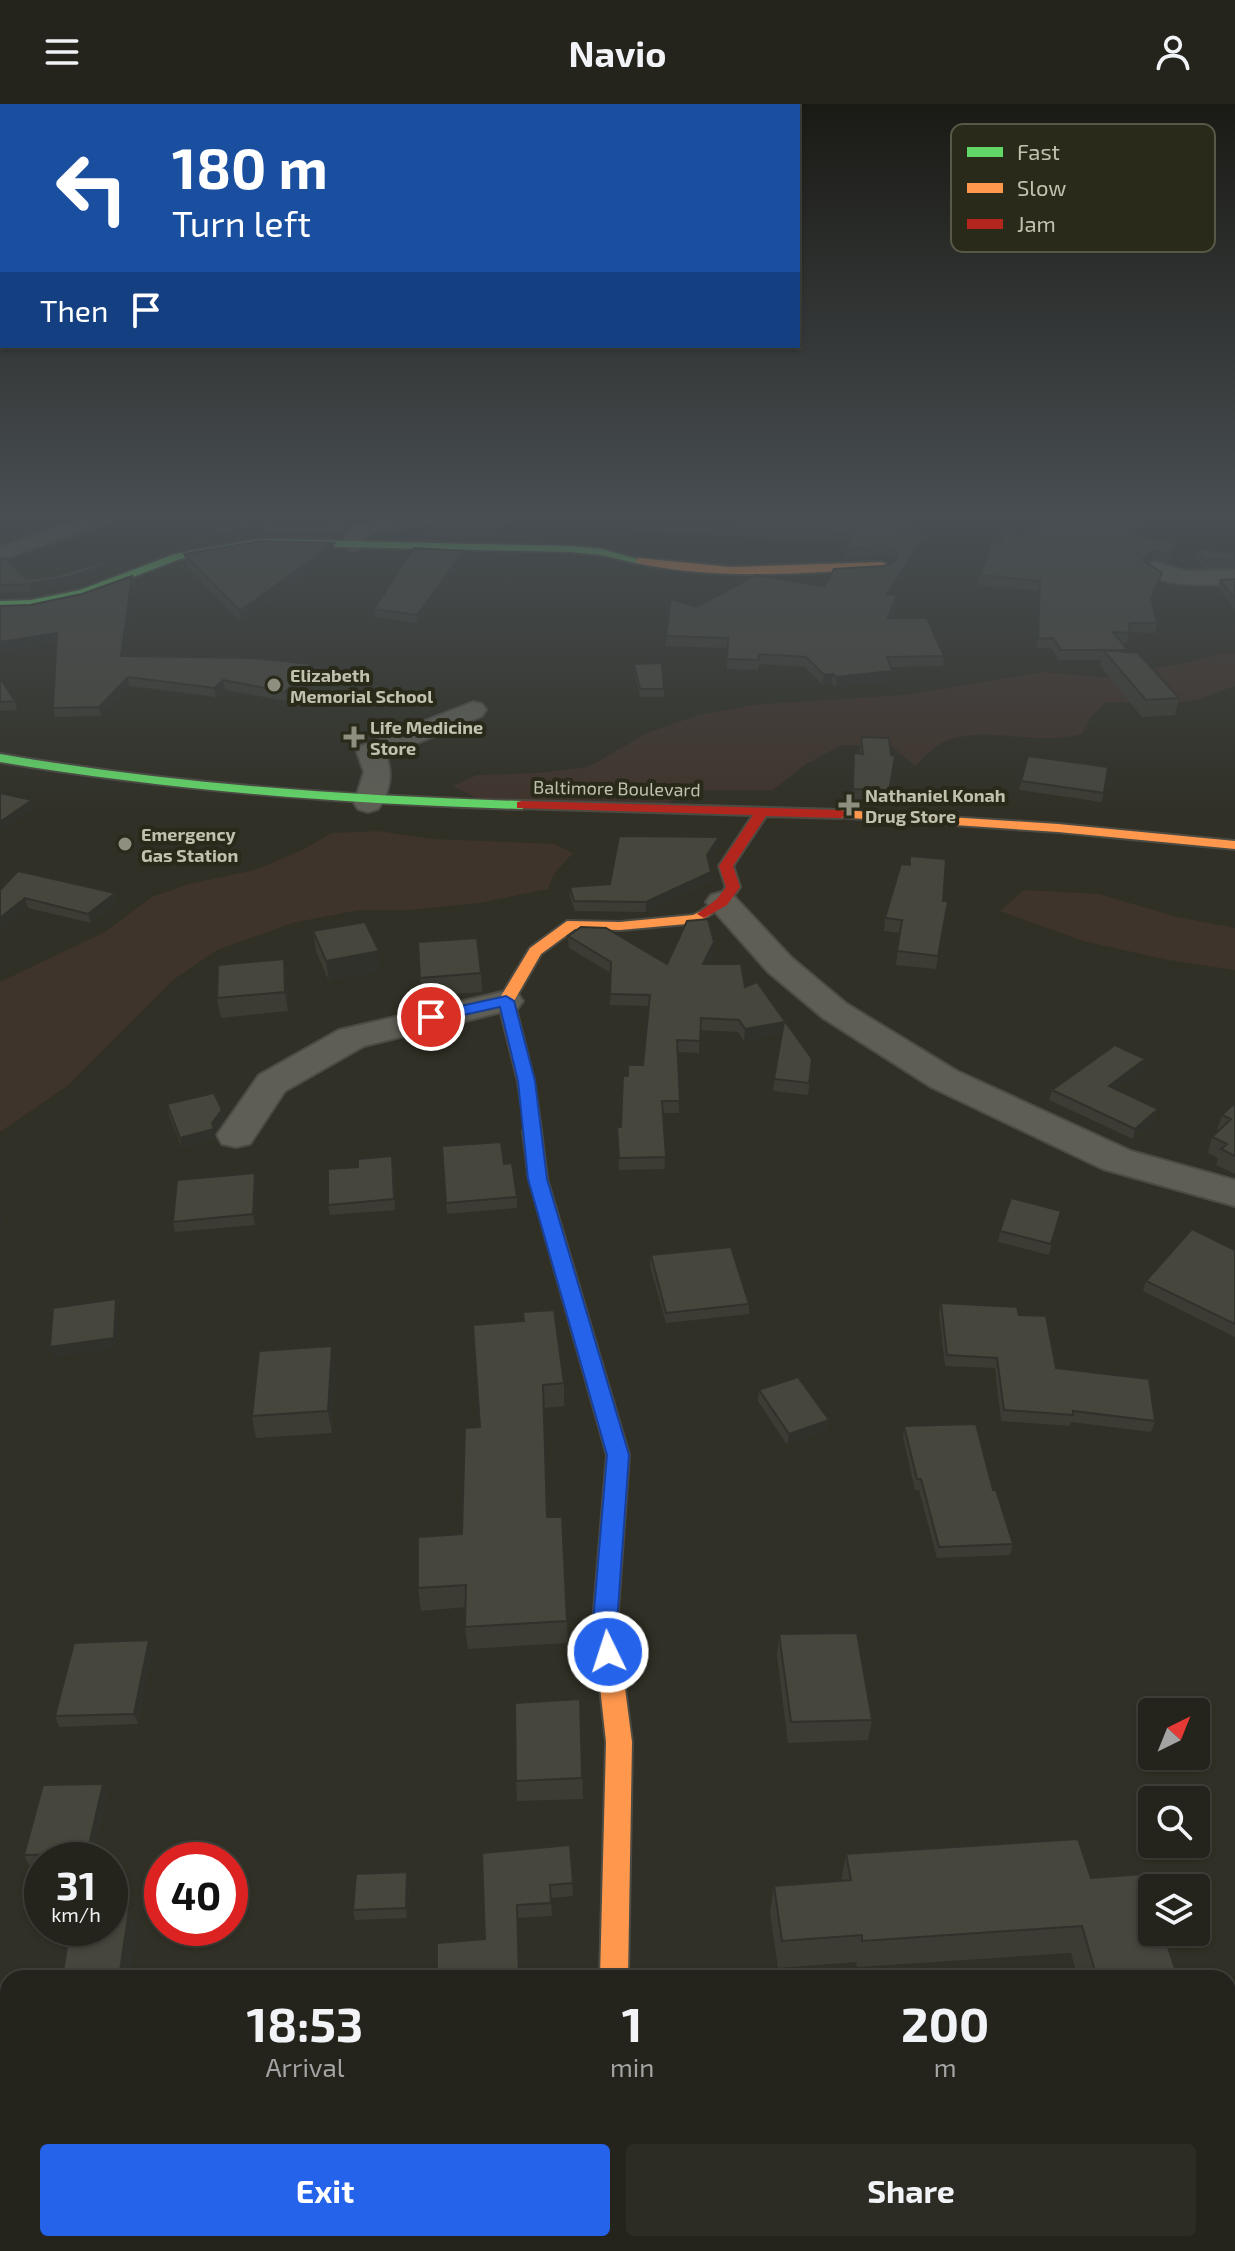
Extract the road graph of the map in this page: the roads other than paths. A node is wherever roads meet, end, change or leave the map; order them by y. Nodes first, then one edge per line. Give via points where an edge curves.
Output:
1 (473, 710) dead end
2 (0, 758) edge
3 (368, 803) junction
4 (763, 811) junction
5 (1235, 845) edge
6 (722, 902) junction
7 (506, 1001) junction
8 (236, 1135) dead end
9 (1235, 1193) edge
10 (614, 1970) edge

1 - 3 street via 371,752 378,772
2 - 3 main road, Baltimore Boulevard via 194,788
3 - 4 main road, Baltimore Boulevard
4 - 5 main road, Baltimore Boulevard via 1131,833
4 - 6 main road via 726,866 733,887
6 - 7 main road via 697,919 572,924 535,951
6 - 9 street via 780,965 835,1011 944,1079 1117,1160
7 - 8 street via 352,1038 272,1083
7 - 10 main road via 526,1081 538,1179 618,1455 605,1623 619,1742

